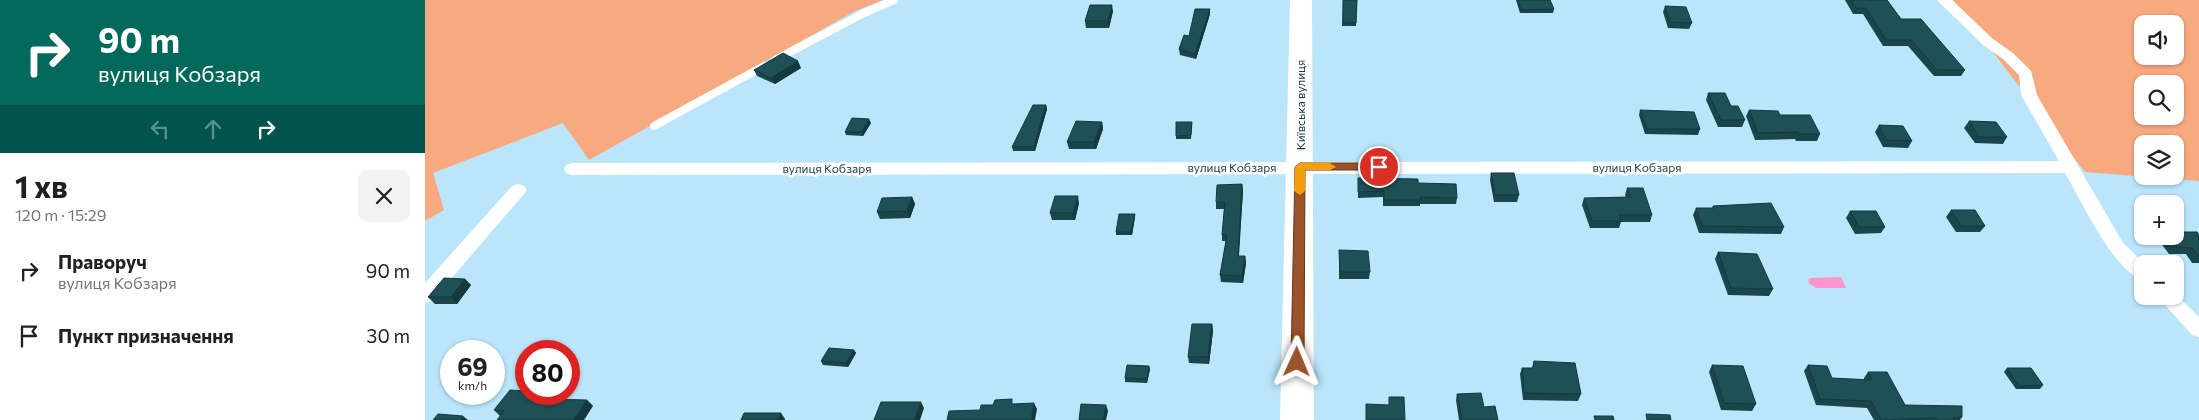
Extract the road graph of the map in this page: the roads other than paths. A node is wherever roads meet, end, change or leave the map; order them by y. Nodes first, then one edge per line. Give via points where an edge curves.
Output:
1 (894, 0) edge
2 (1301, 0) edge
3 (1944, 0) edge
4 (654, 126) dead end
5 (1300, 167) junction
6 (2071, 167) junction
7 (572, 169) dead end
8 (518, 190) dead end
9 (2134, 264) edge
10 (425, 296) edge
11 (2175, 305) edge
12 (2199, 329) edge
13 (1297, 420) edge

1 - 4 lane via 819,35
2 - 5 highway, Київська вулиця
3 - 6 street via 2026,74 2029,95
5 - 6 street, вулиця Кобзаря
5 - 7 street, вулиця Кобзаря
5 - 13 highway, Київська вулиця
6 - 9 street via 2117,248
8 - 10 street
11 - 12 street

